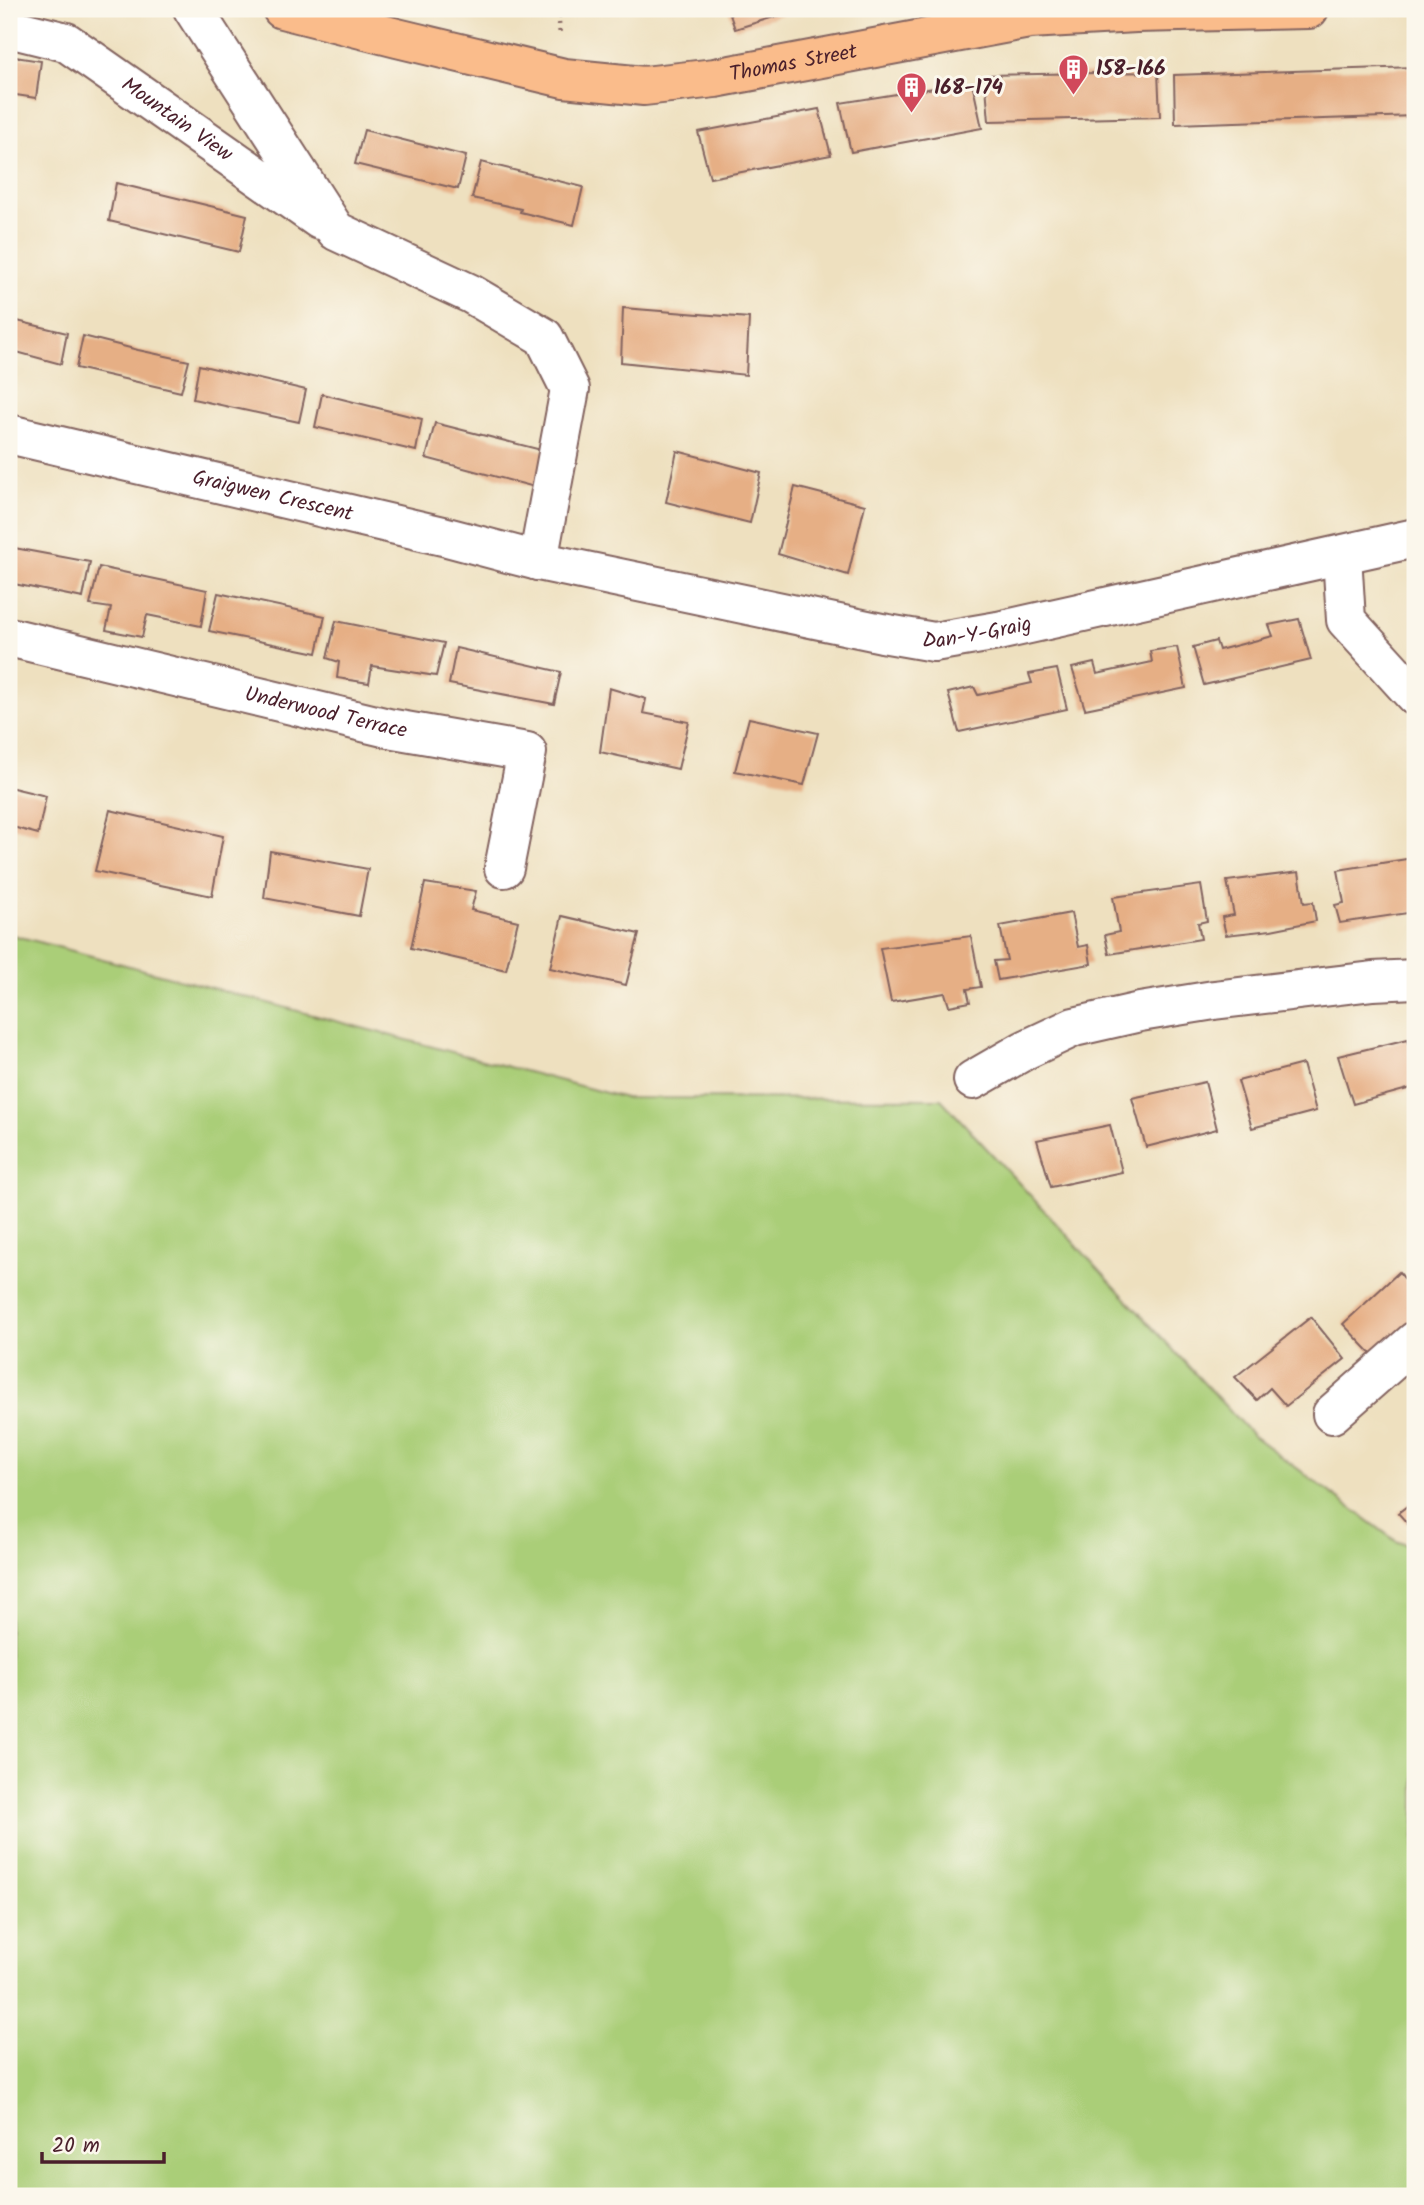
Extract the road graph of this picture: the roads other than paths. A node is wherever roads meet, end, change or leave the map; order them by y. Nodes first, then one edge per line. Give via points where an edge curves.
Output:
1 (193, 9) edge
2 (282, 9) edge
3 (1310, 9) edge
4 (1136, 11) edge
5 (9, 28) edge
6 (336, 231) junction
7 (9, 434) edge
8 (1415, 538) edge
9 (1342, 555) junction
10 (538, 561) junction
11 (9, 637) edge
12 (1415, 696) edge
13 (504, 868) dead end
14 (1415, 979) edge
15 (973, 1080) dead end
16 (1415, 1341) edge
17 (1332, 1414) dead end

1 - 6 street
2 - 4 main road, Thomas Street via 565,78 644,86 715,78 1029,19
3 - 4 main road, Thomas Street
5 - 6 street, Mountain View via 66,42
6 - 10 street, Mountain View via 471,294 544,337 570,390
7 - 10 street, Graigwen Crescent
8 - 9 street, Dan-Y-Graig
9 - 10 street, Dan-Y-Graig via 934,642
9 - 12 street via 1346,620
11 - 13 street, Underwood Terrace via 388,727 527,752
14 - 15 street via 1214,1000 1074,1027
16 - 17 street

